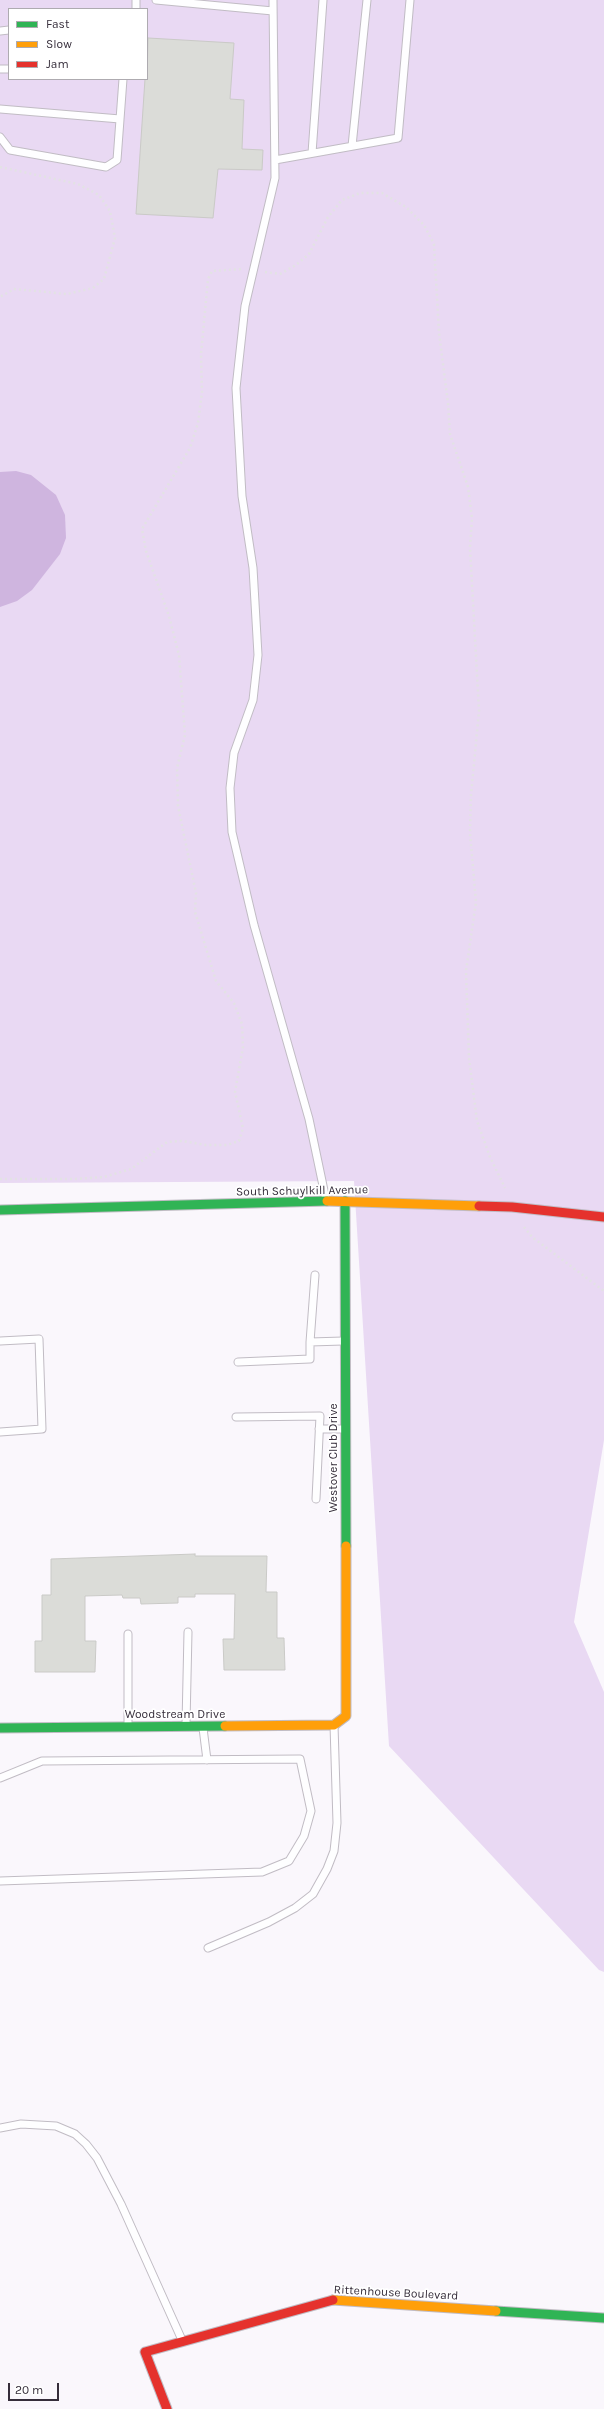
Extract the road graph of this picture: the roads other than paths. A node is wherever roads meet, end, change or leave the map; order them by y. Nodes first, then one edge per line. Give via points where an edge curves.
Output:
1 (156, 0) edge
2 (273, 0) edge
3 (323, 0) edge
4 (366, 0) edge
5 (410, 0) edge
6 (273, 11) junction
7 (123, 80) edge
8 (0, 109) edge
9 (120, 119) junction
10 (0, 137) edge
11 (352, 146) junction
12 (312, 153) junction
13 (275, 160) junction
14 (345, 1201) junction
15 (327, 1202) junction
16 (0, 1210) edge
17 (604, 1217) edge
18 (315, 1275) dead end
19 (0, 1341) edge
20 (345, 1341) junction
21 (310, 1342) junction
22 (238, 1362) dead end
23 (236, 1418) dead end
24 (345, 1428) junction
25 (319, 1429) junction
26 (0, 1432) edge
27 (316, 1499) dead end
28 (188, 1632) dead end
29 (128, 1634) dead end
30 (334, 1725) junction
31 (186, 1726) junction
32 (203, 1726) junction
33 (128, 1727) junction
34 (0, 1728) edge
35 (207, 1760) junction
36 (0, 1778) edge
37 (0, 1881) edge
38 (208, 1948) dead end
39 (0, 2128) edge
40 (604, 2318) edge
41 (183, 2342) junction
42 (167, 2409) edge

1 - 6 lane
2 - 6 lane
3 - 12 lane
4 - 11 lane
5 - 11 lane via 398,138
6 - 13 lane
7 - 9 lane
8 - 9 lane
9 - 10 lane via 117,160 106,167 10,150
11 - 12 lane
12 - 13 lane
13 - 15 lane via 275,178 245,306 236,388 242,496 253,568 258,655 253,700 234,754 230,788 232,832 254,925 309,1119
14 - 15 street, South Schuylkill Avenue
14 - 17 street, South Schuylkill Avenue via 514,1207
14 - 20 street, Westover Club Drive
15 - 16 street, South Schuylkill Avenue
18 - 21 lane
19 - 26 lane via 39,1339 42,1429
20 - 21 lane
20 - 24 street, Westover Club Drive
21 - 22 lane via 310,1359
23 - 25 lane via 320,1416
24 - 25 lane
24 - 30 street, Westover Club Drive via 346,1716
25 - 27 lane
28 - 31 lane
29 - 33 lane
30 - 32 street, Woodstream Drive
30 - 38 lane via 337,1823 334,1851 313,1894 295,1908 269,1922
31 - 32 street, Woodstream Drive
31 - 33 street, Woodstream Drive
32 - 35 lane
33 - 34 street, Woodstream Drive
35 - 36 lane via 42,1761
35 - 37 lane via 300,1759 310,1811 304,1836 289,1861 262,1872
39 - 41 lane via 21,2124 56,2126 75,2134 86,2144 97,2158 121,2204
40 - 41 street, Rittenhouse Boulevard via 329,2300
41 - 42 street, Rittenhouse Boulevard via 145,2352

